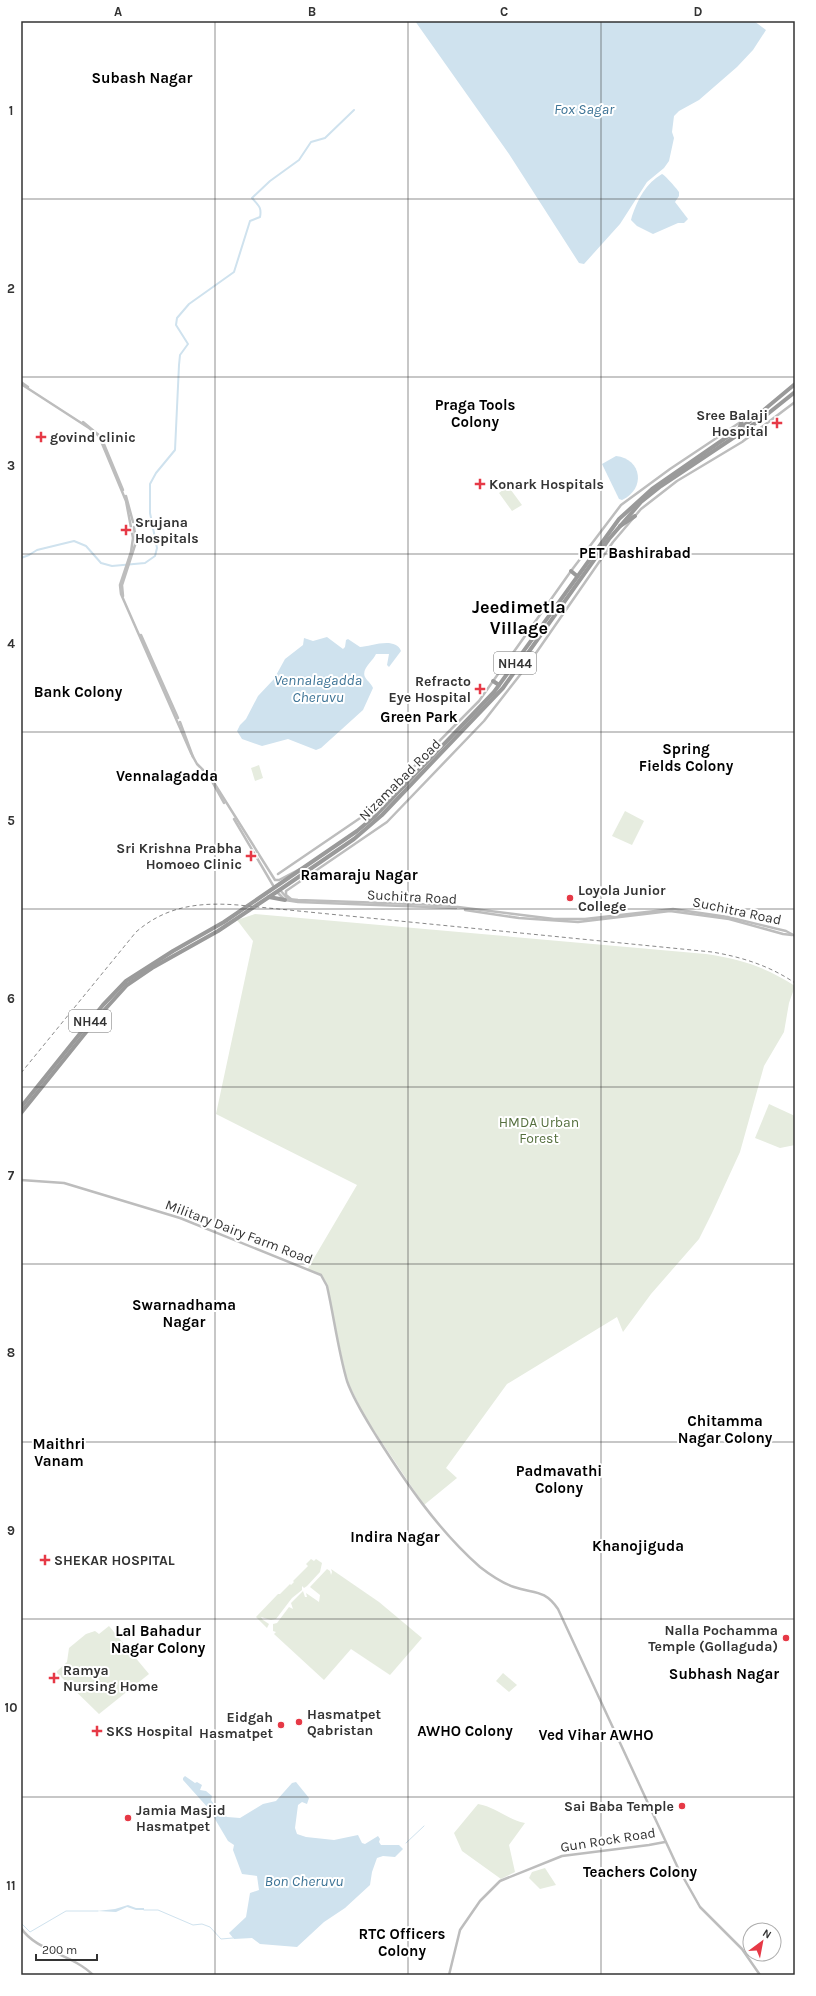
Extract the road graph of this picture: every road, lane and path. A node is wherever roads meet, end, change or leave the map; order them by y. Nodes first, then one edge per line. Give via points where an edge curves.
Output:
1 (21, 383) edge
2 (795, 384) edge
3 (795, 392) edge
4 (784, 394) junction
5 (788, 399) junction
6 (795, 402) edge
7 (751, 415) dead end
8 (742, 421) junction
9 (739, 429) junction
10 (714, 445) junction
11 (698, 453) junction
12 (635, 516) junction
13 (618, 527) junction
14 (598, 550) junction
15 (571, 571) junction
16 (577, 576) junction
17 (520, 664) junction
18 (526, 667) junction
19 (493, 681) junction
20 (499, 685) junction
21 (447, 745) junction
22 (208, 776) junction
23 (396, 785) junction
24 (404, 786) junction
25 (375, 807) junction
26 (367, 823) junction
27 (310, 866) junction
28 (303, 868) junction
29 (278, 874) dead end
30 (277, 888) junction
31 (268, 897) junction
32 (291, 899) junction
33 (286, 900) junction
34 (504, 915) junction
35 (794, 935) edge
36 (148, 968) junction
37 (41, 1085) junction
38 (21, 1107) edge
39 (21, 1113) edge
40 (21, 1180) edge
41 (666, 1842) junction
42 (21, 1928) edge
43 (93, 1975) edge
44 (448, 1975) edge
45 (760, 1975) edge

1 - 22 main road via 89,428 101,441 123,492 134,542 120,587 123,599 193,757
2 - 4 highway, Nizamabad Road / NH44
3 - 5 highway, Nizamabad Road / NH44
4 - 5 highway
4 - 9 highway, Nizamabad Road / NH44
5 - 10 highway, Nizamabad Road / NH44
6 - 12 main road, Nizamabad Road via 742,442 677,480
7 - 8 main road, Nizamabad Road
8 - 9 highway
8 - 10 main road, Nizamabad Road
9 - 10 highway, Nizamabad Road / NH44
10 - 11 highway, Nizamabad Road / NH44
10 - 13 highway, Nizamabad Road / NH44 via 641,502
11 - 14 highway, Nizamabad Road / NH44 via 635,503 615,524
11 - 15 main road, Nizamabad Road via 614,512
12 - 13 highway
12 - 18 main road, Nizamabad Road via 577,591
13 - 14 highway, Nizamabad Road / NH44
14 - 16 highway, Nizamabad Road / NH44
14 - 17 highway, Nizamabad Road / NH44
15 - 16 highway
15 - 19 main road, Nizamabad Road
16 - 20 highway, Nizamabad Road / NH44
17 - 18 highway
17 - 21 highway, Nizamabad Road / NH44 via 503,688
18 - 32 main road, Nizamabad Road via 495,709 387,822 286,891 286,895
19 - 20 highway
19 - 23 main road, Nizamabad Road via 474,706
20 - 21 highway, Nizamabad Road / NH44
21 - 24 highway, Nizamabad Road / NH44
21 - 27 highway, Nizamabad Road / NH44 via 370,827
22 - 28 main road via 277,881
22 - 30 main road
23 - 24 highway
23 - 25 main road, Nizamabad Road
24 - 26 highway, Nizamabad Road / NH44
25 - 26 highway
25 - 29 main road, Nizamabad Road
26 - 27 highway, Nizamabad Road / NH44
27 - 28 highway, Nizamabad Road / NH44
27 - 30 highway, Nizamabad Road / NH44
28 - 30 highway, Nizamabad Road / NH44
30 - 31 highway, Nizamabad Road / NH44
30 - 32 main road via 285,897
30 - 33 main road
30 - 36 highway, Nizamabad Road / NH44
31 - 33 highway
31 - 36 highway, Nizamabad Road / NH44 via 240,916
32 - 34 main road, Suchitra Road via 442,905
33 - 34 main road, Suchitra Road via 434,906
34 - 35 main road, Suchitra Road via 533,920 578,922 653,911 670,911 729,919
36 - 37 highway, Nizamabad Road / NH44 via 133,975 115,991
37 - 38 highway, Nizamabad Road / NH44
37 - 39 highway, Nizamabad Road / NH44
40 - 41 main road, Military Dairy Farm Road via 64,1183 180,1218 321,1275 327,1288 347,1380 365,1418 412,1490 469,1557 513,1587 543,1594 551,1599 558,1609
41 - 44 main road, Gun Rock Road via 562,1856 500,1881 480,1901 463,1926 456,1942
41 - 45 main road, Military Dairy Farm Road via 700,1907 742,1949
42 - 43 main road via 34,1942 77,1962

